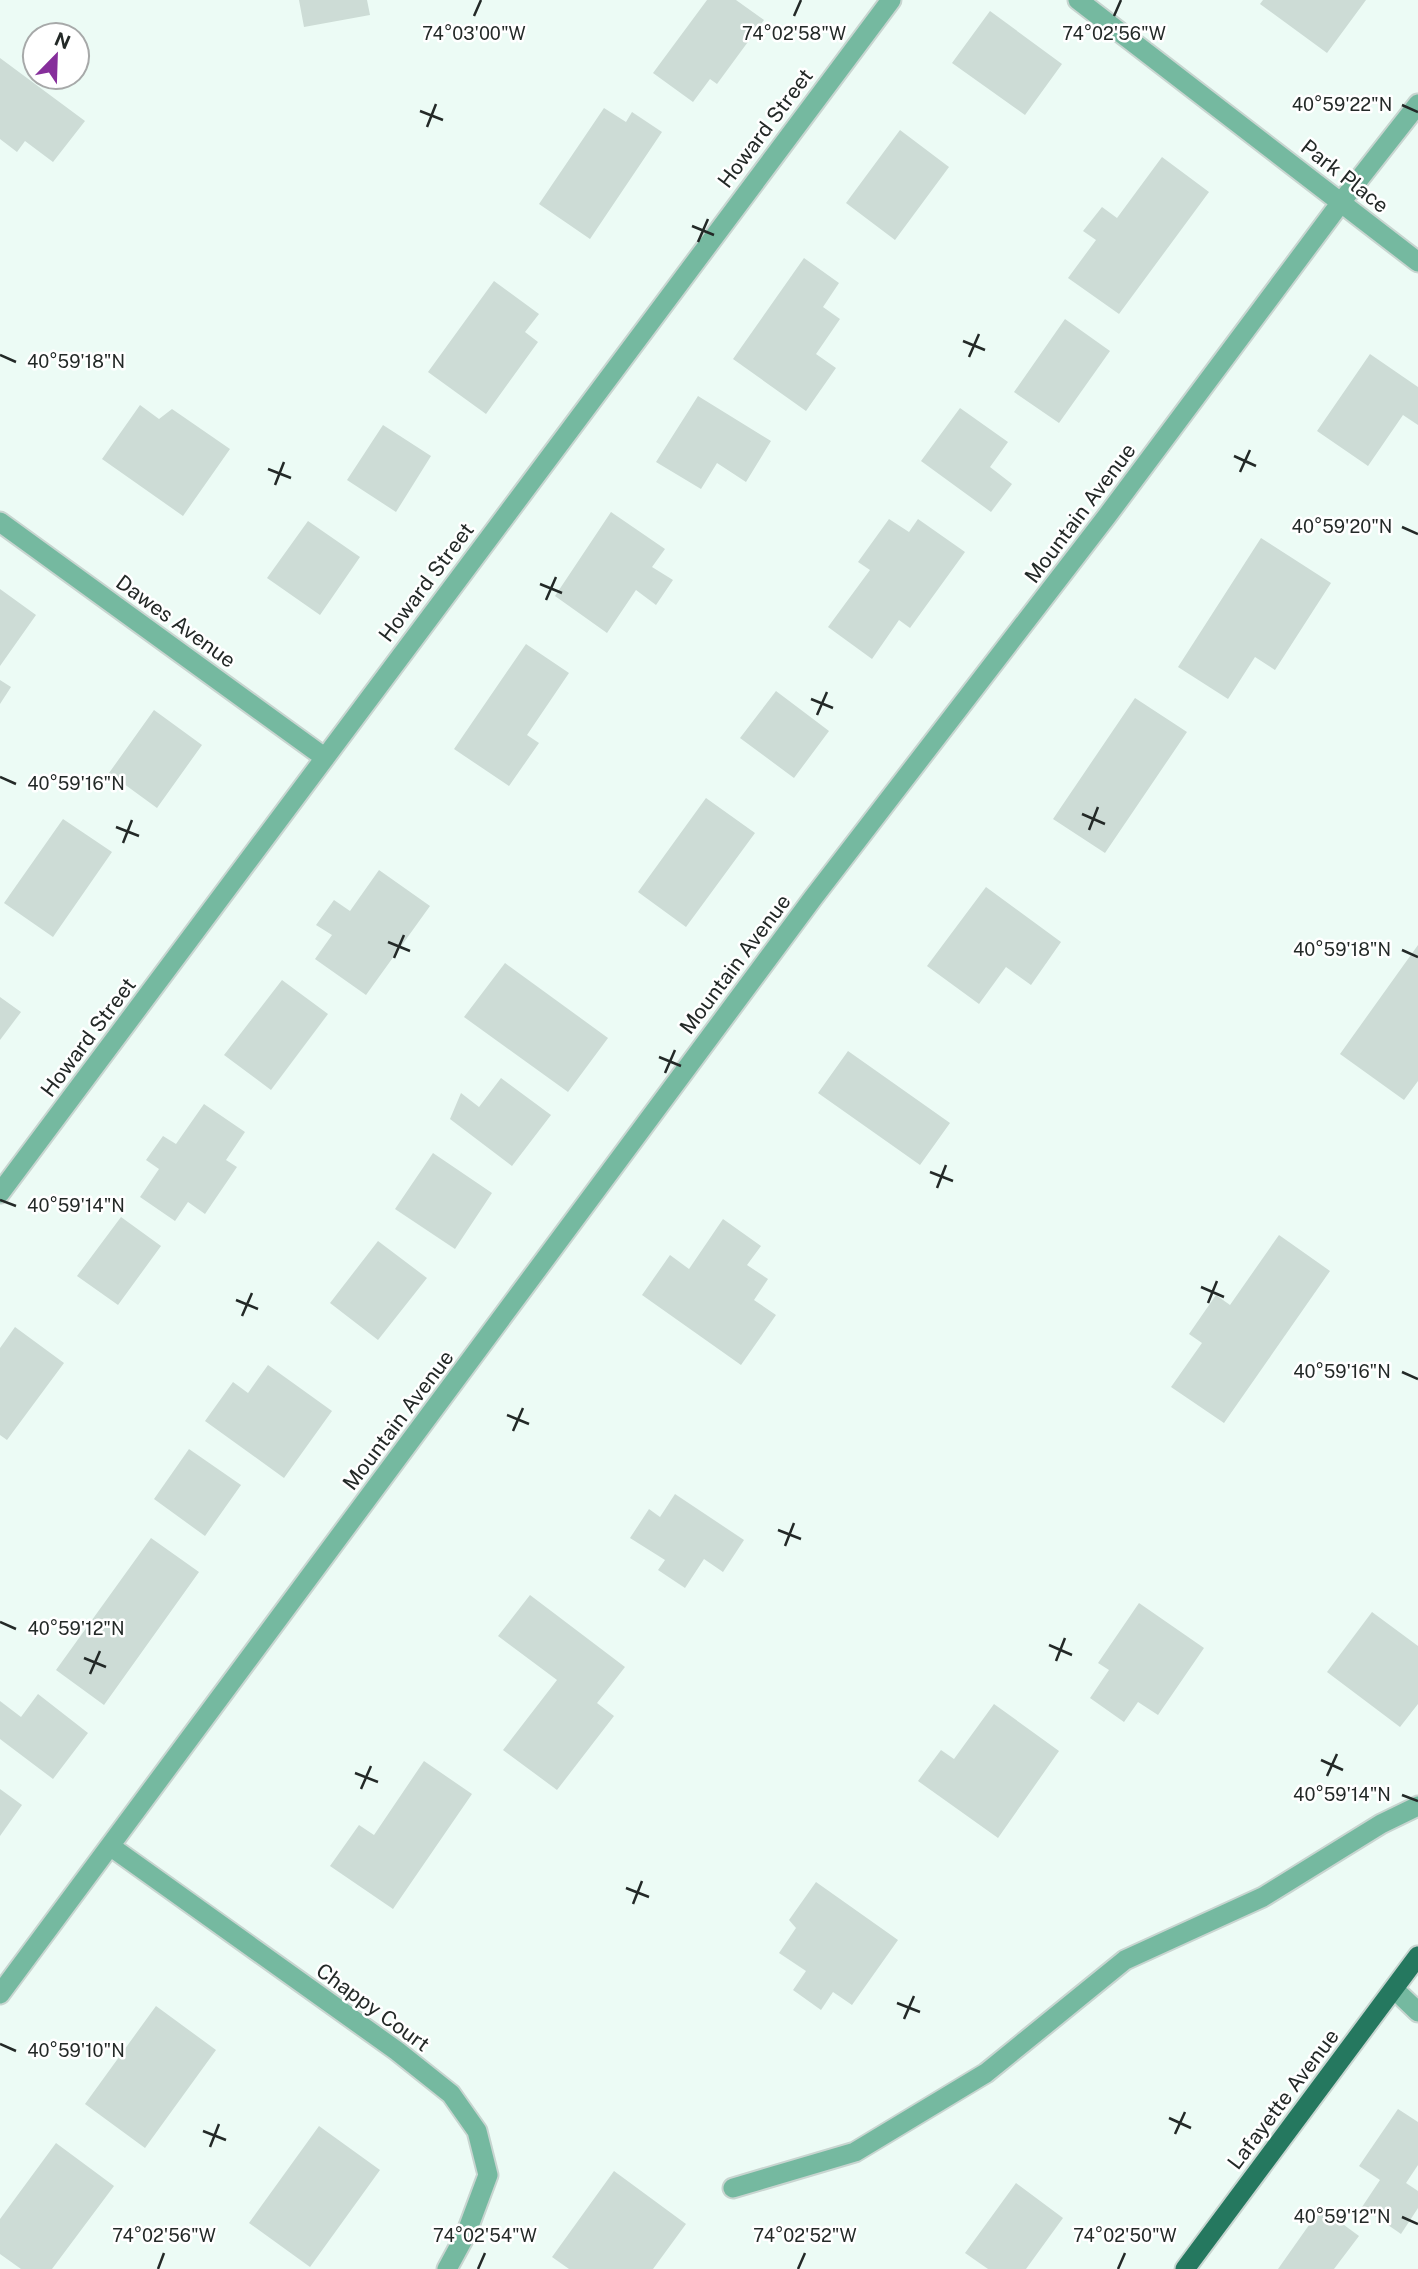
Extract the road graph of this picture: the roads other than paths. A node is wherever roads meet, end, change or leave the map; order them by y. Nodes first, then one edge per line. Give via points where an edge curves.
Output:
1 (891, 0) edge
2 (1078, 0) edge
3 (1418, 104) edge
4 (1342, 201) junction
5 (1418, 262) edge
6 (0, 522) edge
7 (324, 757) junction
8 (0, 1193) edge
9 (1418, 1806) edge
10 (110, 1846) junction
11 (1418, 1956) edge
12 (1394, 1989) junction
13 (0, 1994) edge
14 (1418, 2012) edge
15 (733, 2188) dead end
16 (447, 2269) edge
17 (1185, 2269) edge

1 - 7 street, Howard Street
2 - 4 street, Park Place
3 - 4 street, Mountain Avenue
4 - 5 street, Park Place
4 - 10 street, Mountain Avenue via 813,898
6 - 7 street, Dawes Avenue
7 - 8 street, Howard Street
9 - 15 street via 1263,1897 1125,1960 986,2073 855,2152
10 - 13 street, Mountain Avenue
10 - 16 street, Chappy Court via 451,2094 477,2131 488,2175
11 - 12 main road, Lafayette Avenue
12 - 14 street
12 - 17 main road, Lafayette Avenue

